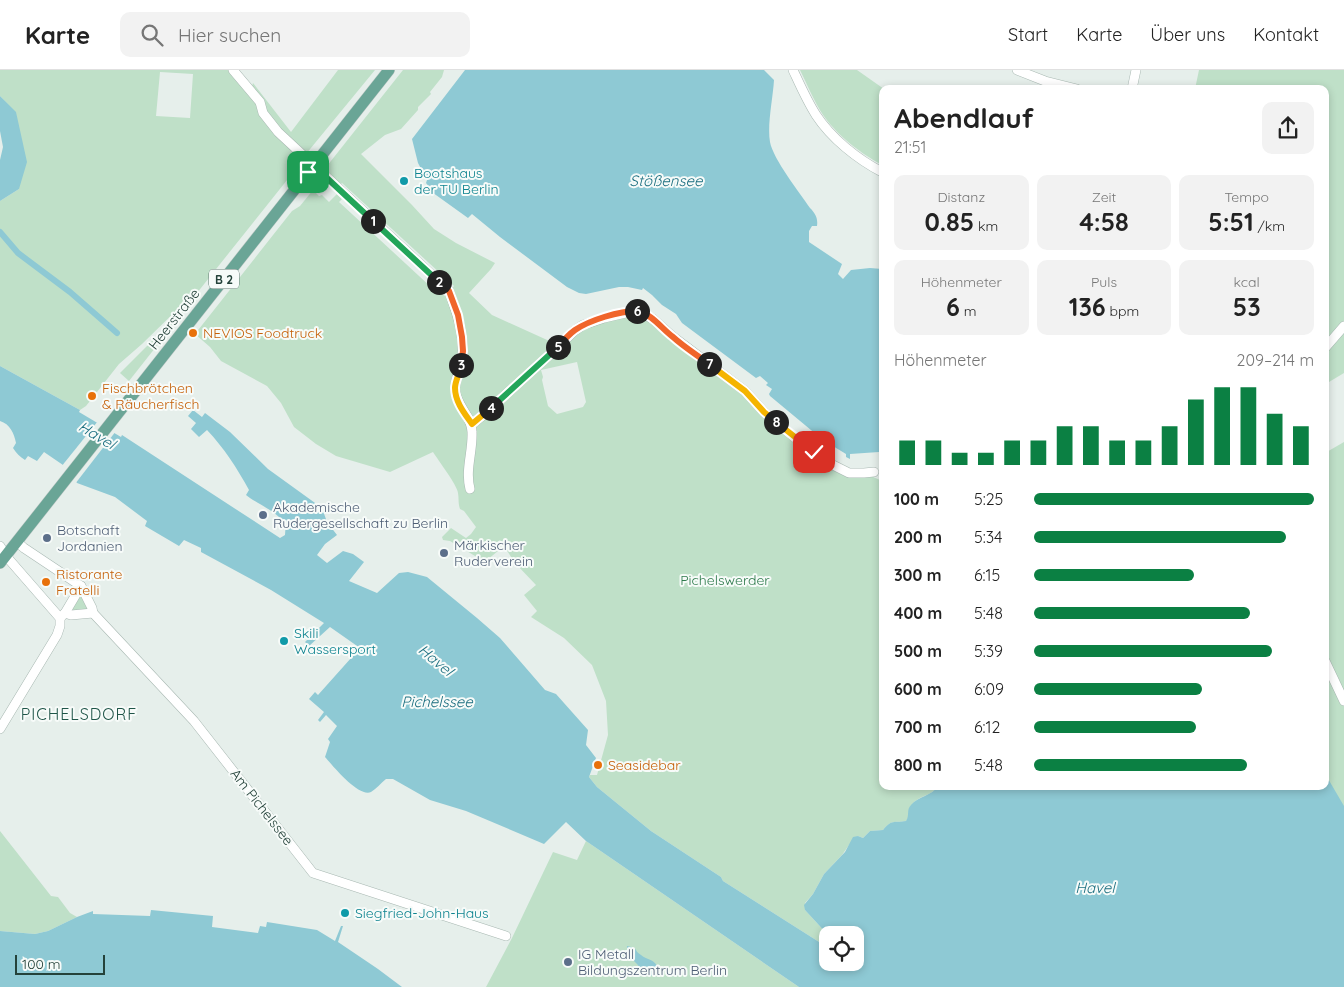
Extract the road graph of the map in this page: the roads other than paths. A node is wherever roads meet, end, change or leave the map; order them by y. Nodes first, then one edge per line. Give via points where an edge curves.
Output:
1 (233, 70) edge
2 (389, 70) edge
3 (793, 70) edge
4 (1017, 70) edge
5 (1136, 70) edge
6 (1061, 85) edge
7 (1133, 85) edge
8 (314, 166) junction
9 (879, 170) edge
10 (1344, 326) edge
11 (1329, 343) edge
12 (472, 424) junction
13 (874, 472) dead end
14 (470, 489) dead end
15 (17, 542) junction
16 (2, 555) edge
17 (80, 586) junction
18 (93, 613) junction
19 (62, 615) junction
20 (1329, 669) edge
21 (1344, 701) edge
22 (0, 729) edge
23 (506, 936) dead end

1 - 8 street via 260,102 270,123
2 - 8 main road, Heerstraße / B 2
3 - 9 street via 825,127 853,153
4 - 6 street
5 - 7 street
8 - 12 street via 449,291 462,337 462,360 455,389 464,414
8 - 15 main road, Heerstraße / B 2
10 - 11 street
12 - 13 street via 574,331 604,318 634,311 653,319 745,391 764,412 829,463 849,473
12 - 14 street via 468,472
15 - 16 main road, Heerstraße / B 2
15 - 17 street
16 - 19 street
17 - 18 street, Am Pichelssee
17 - 19 street
18 - 19 street
18 - 23 street, Am Pichelssee via 194,721 313,873
19 - 22 street via 57,635
20 - 21 street

